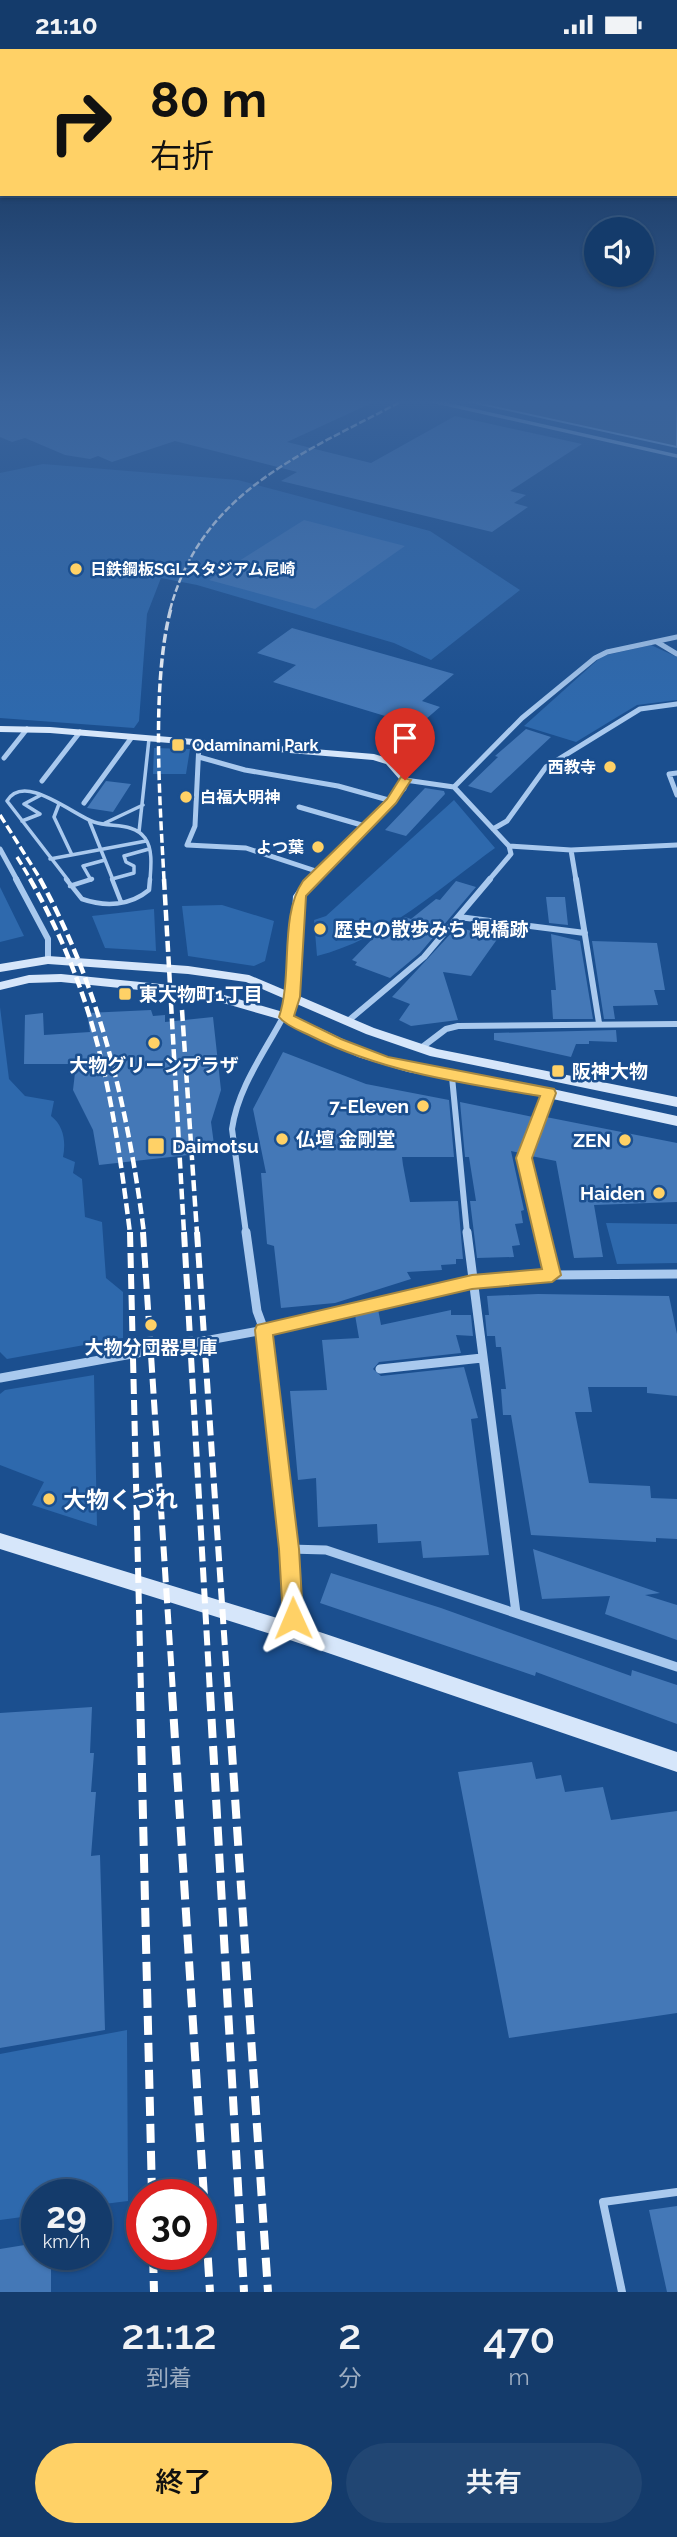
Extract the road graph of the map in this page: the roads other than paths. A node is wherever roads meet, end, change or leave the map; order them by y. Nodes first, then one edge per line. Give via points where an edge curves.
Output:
1 (677, 637) edge
2 (657, 642) junction
3 (677, 654) edge
4 (677, 704) edge
5 (0, 729) edge
6 (27, 729) junction
7 (80, 732) junction
8 (132, 737) junction
9 (149, 739) junction
10 (199, 743) junction
11 (199, 757) junction
12 (4, 758) dead end
13 (677, 773) edge
14 (405, 780) junction
15 (42, 781) dead end
16 (454, 787) junction
17 (41, 795) junction
18 (677, 795) edge
19 (392, 801) junction
20 (84, 803) dead end
21 (59, 804) junction
22 (143, 805) junction
23 (299, 807) dead end
24 (89, 820) junction
25 (22, 821) junction
26 (102, 824) junction
27 (365, 826) junction
28 (493, 829) junction
29 (139, 832) junction
30 (146, 841) junction
31 (677, 845) edge
32 (509, 846) junction
33 (0, 849) edge
34 (100, 849) junction
35 (149, 849) junction
36 (571, 850) junction
37 (72, 855) junction
38 (50, 859) junction
39 (105, 860) junction
40 (319, 872) junction
41 (112, 879) junction
42 (70, 886) junction
43 (121, 902) junction
44 (459, 917) junction
45 (585, 933) junction
46 (48, 960) junction
47 (0, 968) edge
48 (0, 986) edge
49 (293, 997) junction
50 (286, 1017) junction
51 (348, 1021) junction
52 (599, 1023) junction
53 (677, 1024) edge
54 (421, 1048) junction
55 (452, 1077) junction
56 (548, 1093) junction
57 (677, 1102) edge
58 (677, 1121) edge
59 (677, 1274) edge
60 (552, 1275) junction
61 (472, 1282) junction
62 (264, 1330) junction
63 (481, 1358) junction
64 (380, 1369) dead end
65 (0, 1378) edge
66 (0, 1541) edge
67 (289, 1549) junction
68 (516, 1613) junction
69 (287, 1630) junction
70 (677, 1667) edge
71 (677, 1762) edge
72 (677, 2192) edge
73 (622, 2292) edge

1 - 2 street
2 - 3 street
2 - 16 street via 595,657 522,718
4 - 28 street via 640,709 546,767 507,821
5 - 6 street
6 - 7 street
6 - 12 street
7 - 8 street
7 - 15 street
8 - 9 street
8 - 20 street
9 - 10 street
9 - 22 lane
10 - 11 street
10 - 14 street via 374,757 390,762
11 - 19 street via 240,769 340,784
11 - 40 street via 195,826 187,845 246,848
13 - 18 street via 669,774
14 - 16 street
14 - 19 street
16 - 28 street
17 - 21 lane
17 - 25 lane via 24,804 40,814
17 - 25 lane via 20,791 8,799
19 - 27 street
21 - 24 lane
21 - 37 lane via 54,817
22 - 26 lane
22 - 29 lane
23 - 27 street
24 - 26 lane
24 - 34 lane
25 - 38 lane
26 - 29 lane
27 - 40 street
28 - 32 street
29 - 30 lane
30 - 34 lane
30 - 35 lane
31 - 36 street
32 - 36 street
32 - 44 street via 511,854
33 - 46 street via 48,939
34 - 37 lane
34 - 39 lane
35 - 41 lane via 124,856 134,866 134,873
35 - 43 lane via 149,890 140,898
36 - 45 street
37 - 38 lane
38 - 42 lane
39 - 41 lane
39 - 42 lane via 83,866 93,880
40 - 49 street via 299,896 296,908
41 - 43 lane
42 - 43 lane via 89,902
44 - 45 street
44 - 51 street via 424,957
45 - 52 street
46 - 47 street
46 - 49 street via 248,979
48 - 50 street via 61,978 130,984 200,992
49 - 50 street
49 - 51 street
50 - 55 street via 363,1054
50 - 62 street via 233,1118 257,1311
51 - 54 street
52 - 53 street
52 - 54 street via 453,1027
54 - 57 street
55 - 56 street
55 - 61 street
56 - 58 street
56 - 60 street via 524,1158
59 - 60 street
60 - 61 street
61 - 62 street
61 - 63 street
62 - 65 street
62 - 67 street
63 - 64 street
63 - 68 street
66 - 69 street
67 - 68 street via 326,1550
67 - 69 street via 295,1605
68 - 70 street
69 - 71 street
72 - 73 lane via 603,2202

